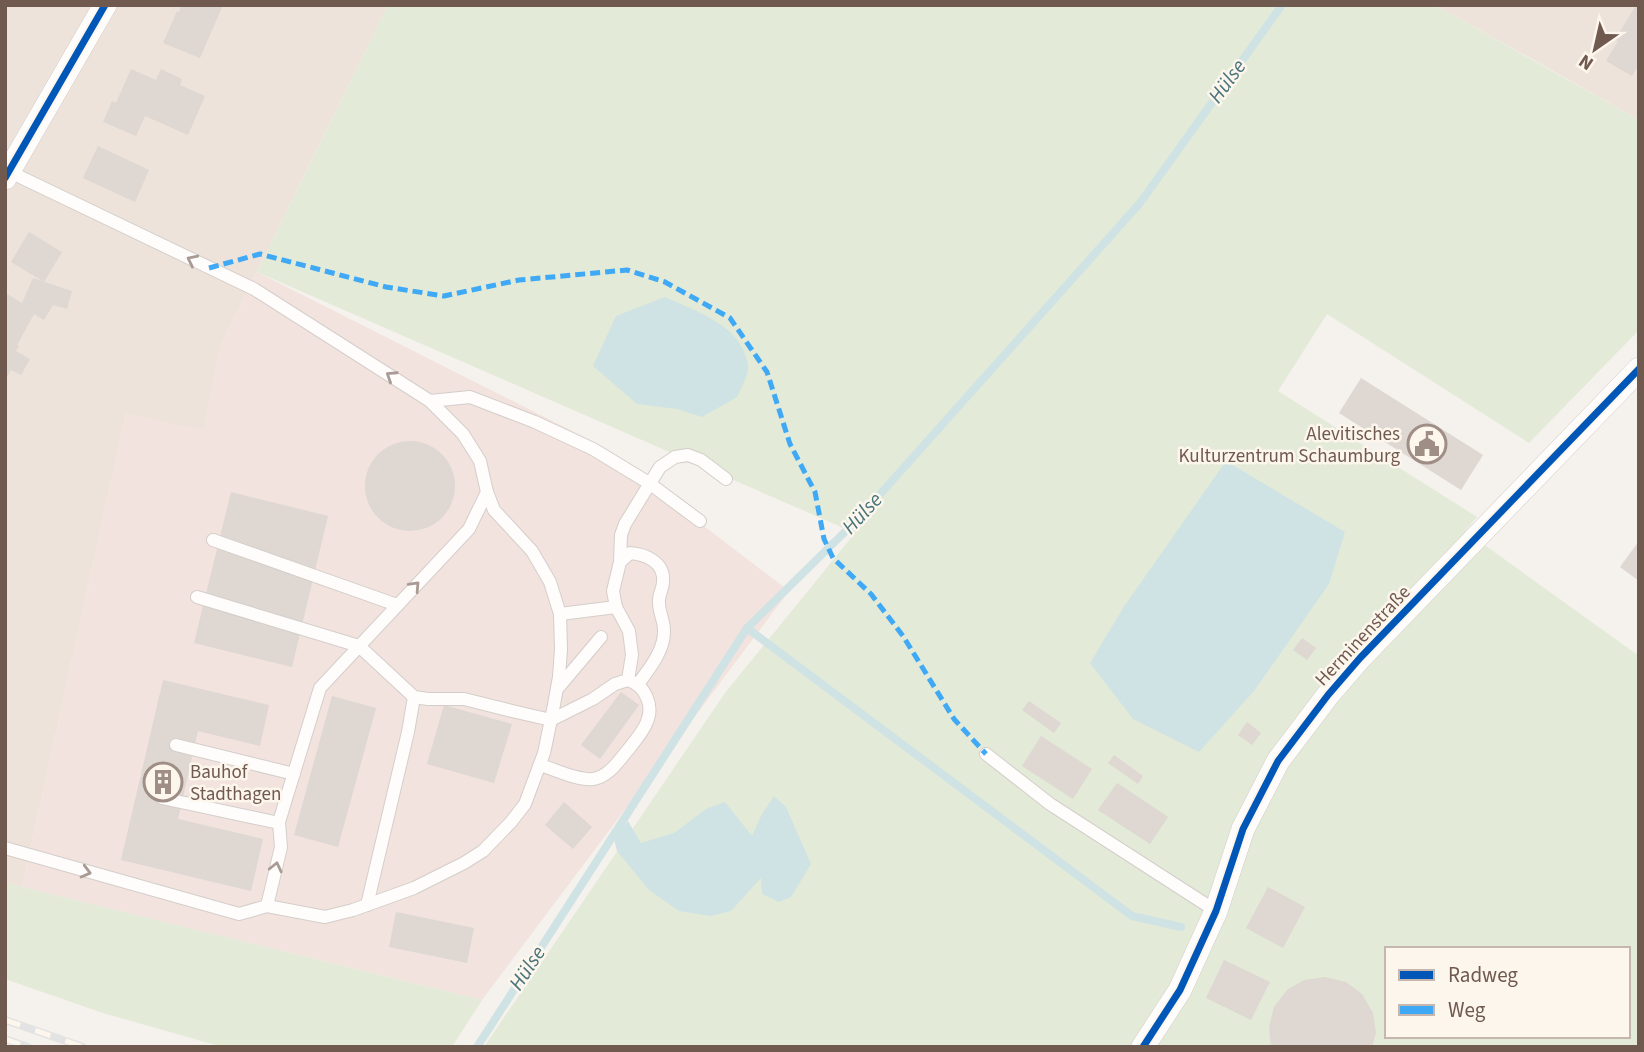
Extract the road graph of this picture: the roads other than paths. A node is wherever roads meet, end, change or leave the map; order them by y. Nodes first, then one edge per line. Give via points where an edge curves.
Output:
1 (105, 5) edge
2 (9, 166) edge
3 (1639, 369) edge
4 (430, 401) junction
5 (726, 479) dead end
6 (649, 484) junction
7 (487, 492) junction
8 (700, 521) dead end
9 (213, 540) dead end
10 (620, 562) junction
11 (197, 597) dead end
12 (397, 606) junction
13 (617, 607) junction
14 (560, 614) junction
15 (601, 637) dead end
16 (359, 646) junction
17 (633, 682) junction
18 (557, 688) junction
19 (414, 697) junction
20 (551, 720) junction
21 (176, 745) dead end
22 (986, 754) dead end
23 (540, 765) junction
24 (293, 774) junction
25 (162, 798) dead end
26 (279, 824) junction
27 (5, 848) edge
28 (367, 905) junction
29 (267, 906) junction
30 (1216, 911) junction
31 (1143, 1047) edge

1 - 2 street
4 -> 2 lane via 254,289
3 - 30 street, Herminenstraße via 1328,695 1272,772 1243,829
4 - 6 lane via 470,397 593,449
4 - 7 lane via 463,434 480,461
5 - 6 lane via 688,455 674,457 660,467
6 - 8 lane
6 - 10 lane via 625,524
12 -> 7 lane via 469,528
7 - 14 lane via 494,510 532,551 550,582
9 - 12 lane
10 - 13 lane via 613,591
10 - 17 lane via 630,553 643,554 656,562 663,582 659,602 664,638 652,665
11 - 16 lane
12 - 16 lane
13 - 14 lane
13 - 17 lane via 629,631
14 - 18 lane
15 - 18 lane
16 - 19 lane
16 - 24 lane via 320,688
17 - 20 lane via 615,684
17 - 23 lane via 645,692 651,706 649,721 618,763 595,779
18 - 20 lane
19 - 20 lane via 464,698
19 - 28 lane
20 - 23 lane
21 - 24 lane
22 - 30 lane via 1049,804
23 - 28 lane via 525,804 483,851 414,888
24 - 26 lane
25 - 26 lane
29 -> 26 lane via 281,847
27 -> 29 lane via 239,914
28 - 29 lane via 325,917
30 - 31 street, Herminenstraße via 1180,990

